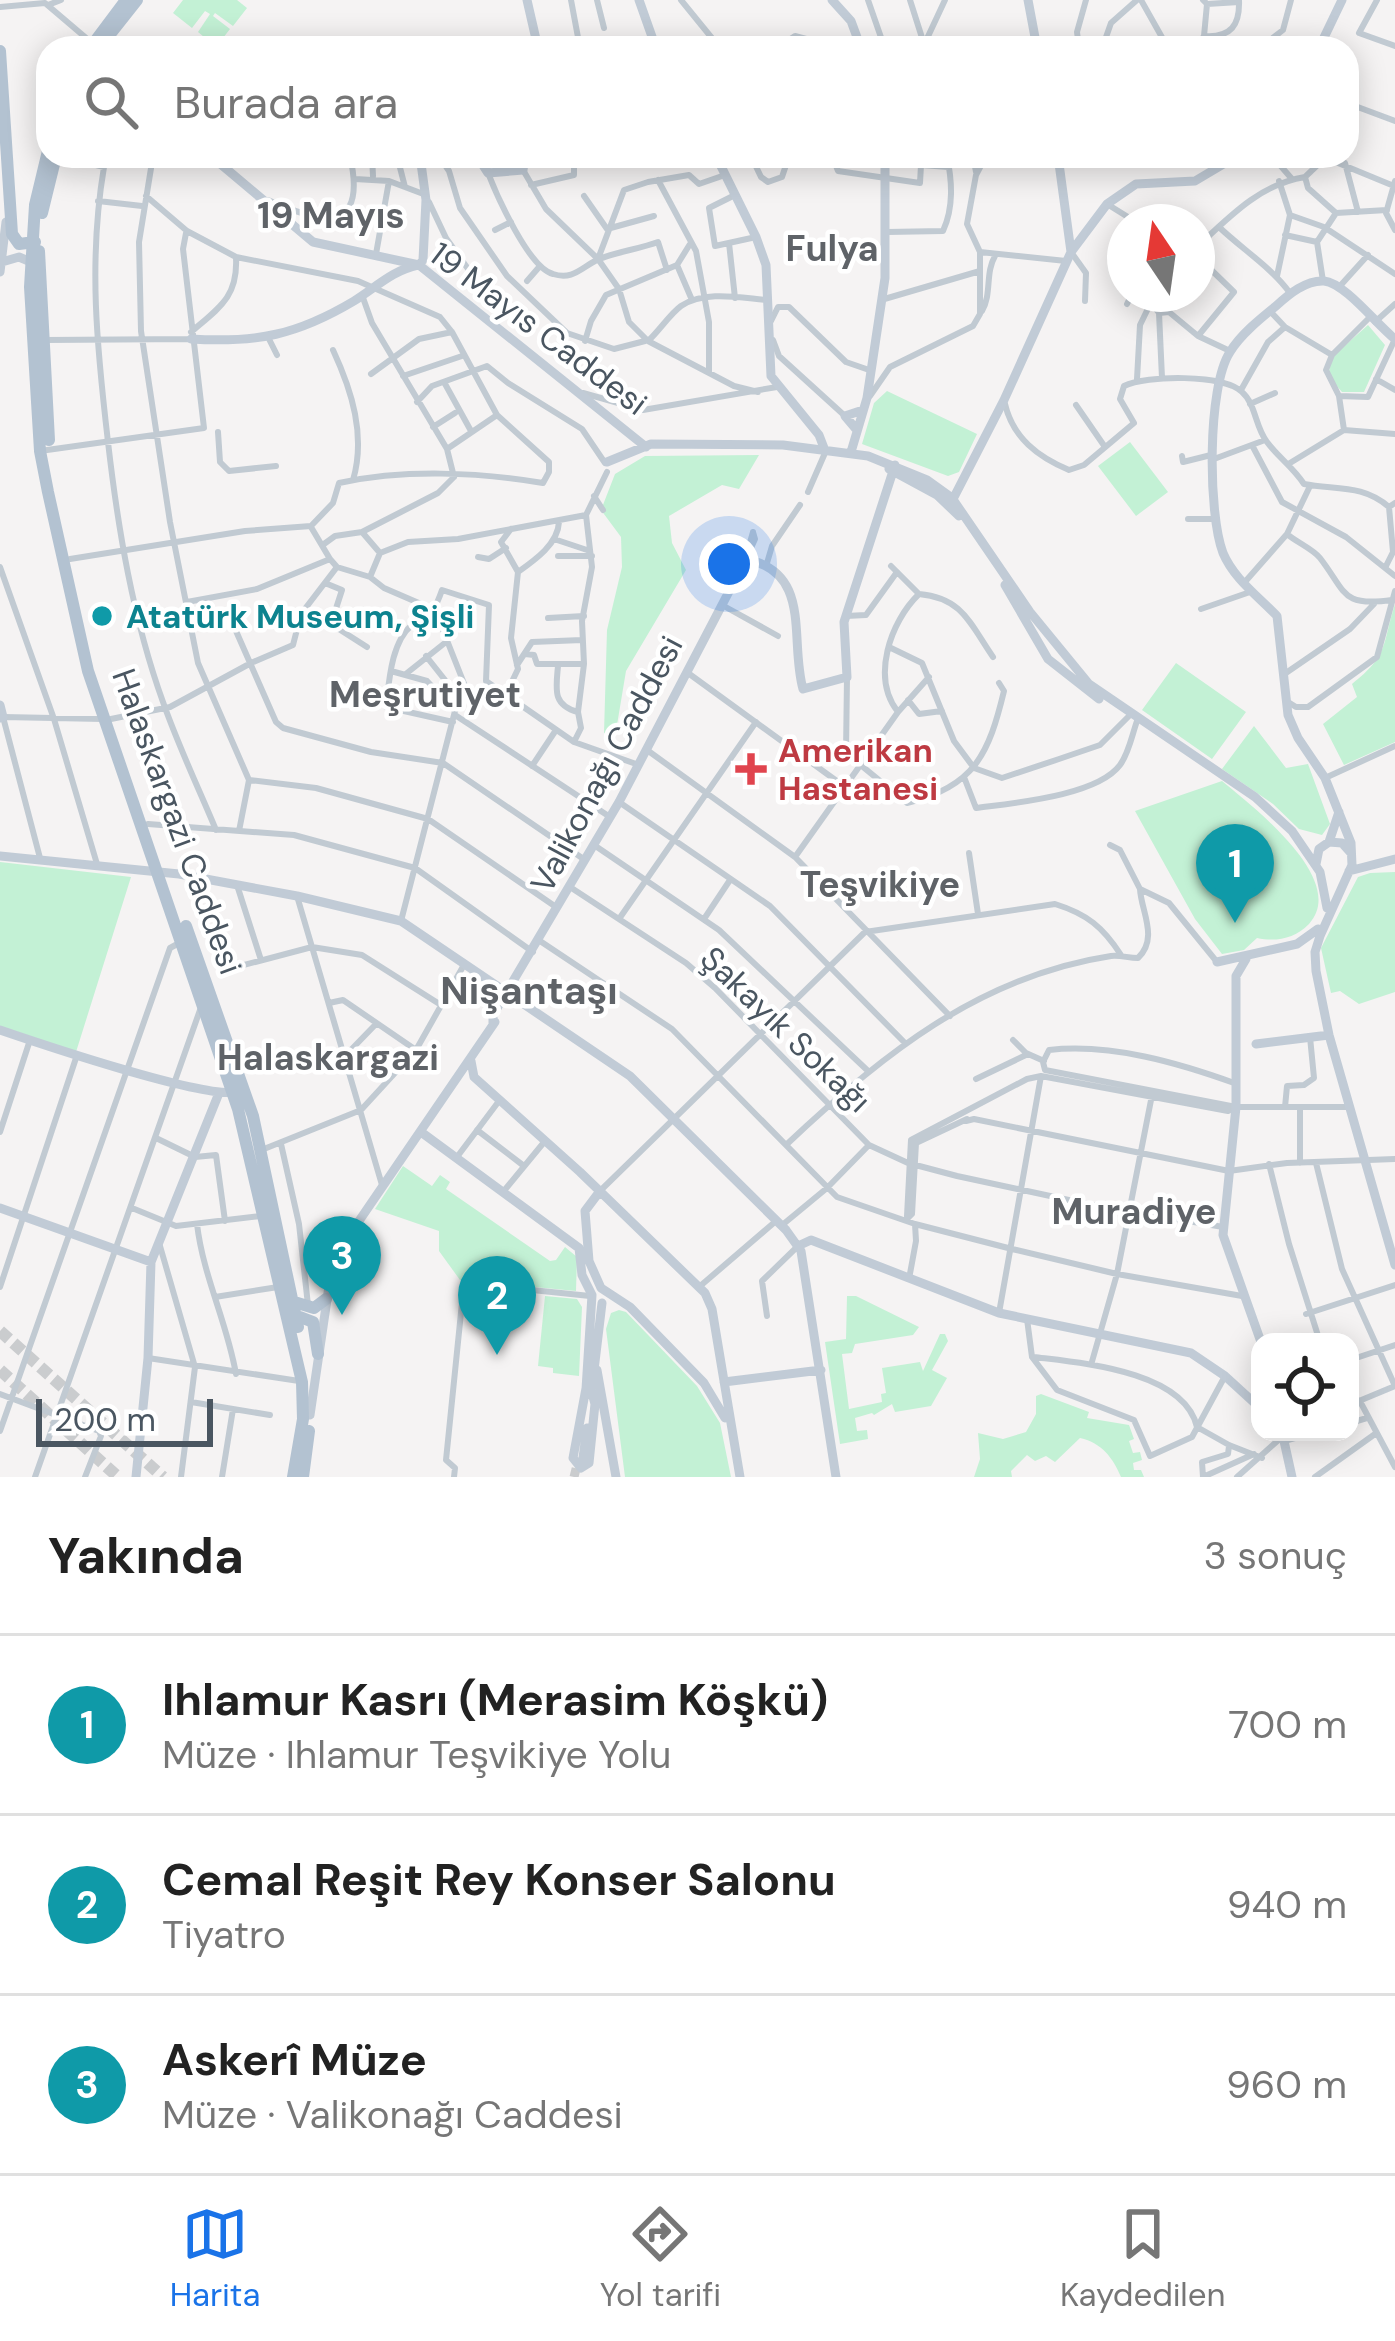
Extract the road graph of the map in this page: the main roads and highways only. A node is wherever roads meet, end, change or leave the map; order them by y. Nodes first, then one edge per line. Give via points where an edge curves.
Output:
1 (126, 0) edge
2 (137, 0) edge
3 (101, 36) edge
4 (103, 36) edge
5 (0, 51) edge
6 (3, 117) edge
7 (43, 168) edge
8 (54, 168) edge
9 (36, 241) junction
10 (31, 262) junction
11 (39, 286) junction
12 (45, 451) junction
13 (108, 719) junction
14 (162, 873) junction
15 (227, 1093) junction
16 (255, 1151) junction
17 (282, 1289) junction
18 (326, 1299) road end
19 (294, 1304) junction
20 (293, 1323) junction
21 (318, 1354) road end
22 (292, 1477) edge
23 (303, 1477) edge

1 - 3 main road
2 - 4 main road
5 - 6 main road
6 - 9 main road via 13,237
7 - 9 main road
8 - 9 main road
9 - 10 main road, Halaskargazi Caddesi
9 - 11 main road, Halaskargazi Caddesi
10 - 11 main road
10 - 12 main road, Halaskargazi Caddesi
11 - 12 main road, Halaskargazi Caddesi
12 - 13 main road, Halaskargazi Caddesi
12 - 13 main road, Halaskargazi Caddesi via 82,650
13 - 14 main road, Halaskargazi Caddesi
13 - 14 main road, Halaskargazi Caddesi
14 - 15 main road, Halaskargazi Caddesi
14 - 15 main road, Halaskargazi Caddesi
15 - 16 main road, Halaskargazi Caddesi
15 - 16 main road, Halaskargazi Caddesi
16 - 17 main road, Halaskargazi Caddesi
16 - 19 main road, Halaskargazi Caddesi
17 - 19 main road
17 - 20 main road, Halaskargazi Caddesi
18 - 19 main road via 309,1309
19 - 20 main road, Halaskargazi Caddesi
20 - 21 main road via 313,1322
20 - 22 main road via 303,1419
20 - 23 main road, Halaskargazi Caddesi via 310,1415

